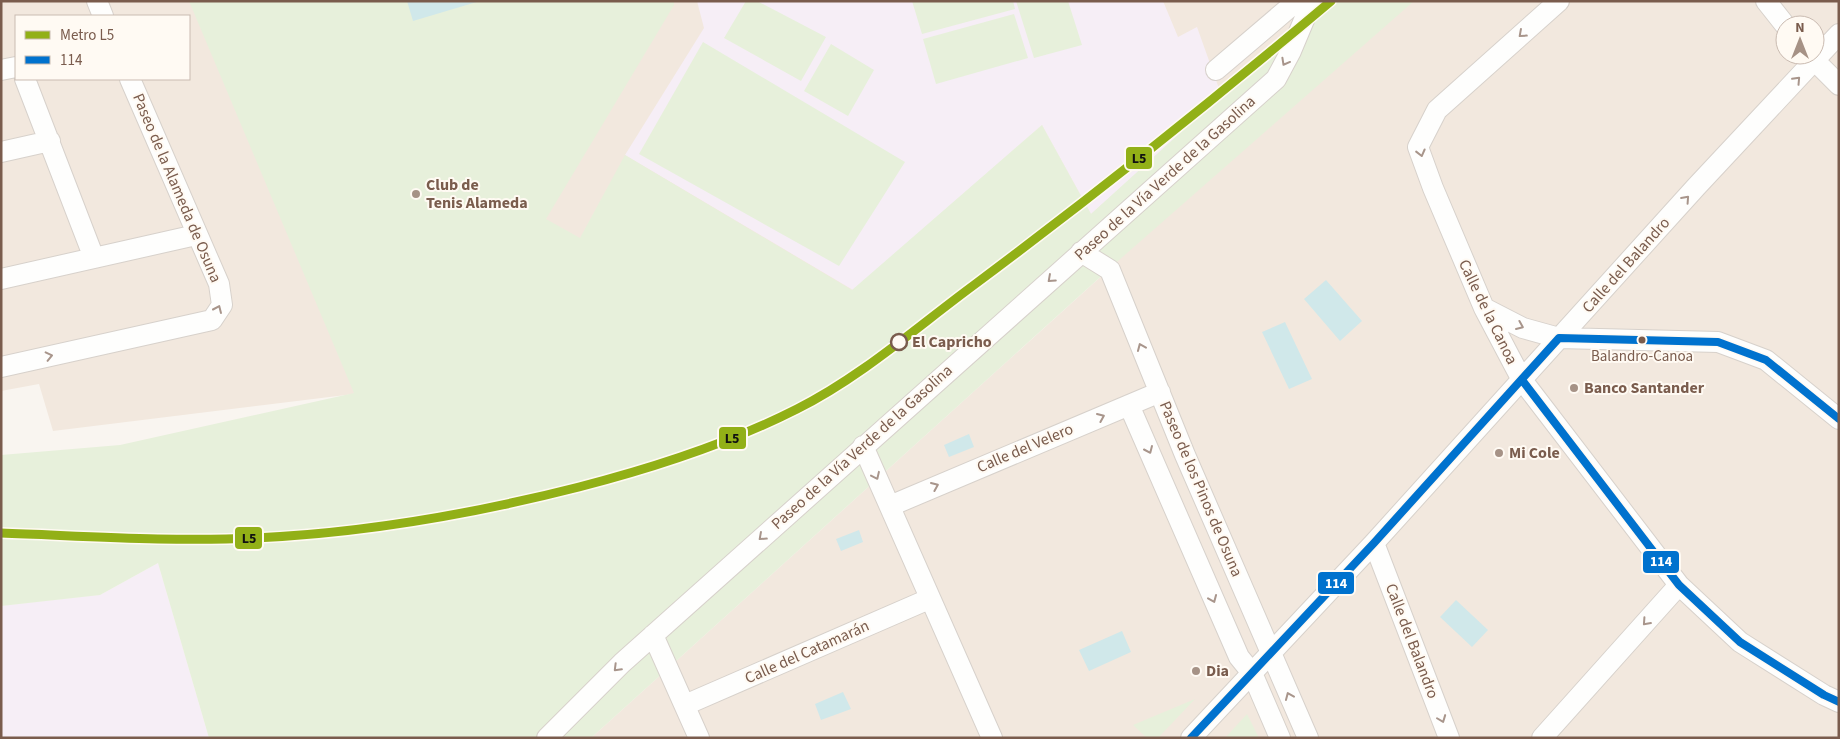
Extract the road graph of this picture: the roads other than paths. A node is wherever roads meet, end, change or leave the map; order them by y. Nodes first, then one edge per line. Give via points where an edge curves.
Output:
1 (97, 1) edge
2 (1297, 1) edge
3 (1312, 1) edge
4 (1559, 1) edge
5 (1766, 1) edge
6 (103, 15) edge
7 (1777, 15) edge
8 (1839, 34) edge
9 (1825, 46) edge
10 (1805, 65) edge
11 (1818, 65) edge
12 (15, 66) edge
13 (1, 70) edge
14 (1216, 70) dead end
15 (25, 80) edge
16 (130, 80) edge
17 (1839, 85) edge
18 (50, 141) junction
19 (1, 152) edge
20 (196, 235) junction
21 (1081, 252) junction
22 (94, 258) junction
23 (1, 279) edge
24 (1484, 308) junction
25 (1559, 338) junction
26 (1, 367) edge
27 (1522, 380) junction
28 (1160, 392) junction
29 (1129, 405) junction
30 (1839, 419) edge
31 (863, 446) junction
32 (890, 506) junction
33 (1374, 543) junction
34 (1679, 585) junction
35 (929, 599) junction
36 (653, 636) junction
37 (1271, 654) junction
38 (1252, 673) junction
39 (1839, 702) edge
40 (685, 705) junction
41 (547, 738) edge
42 (699, 738) edge
43 (992, 738) edge
44 (1191, 738) edge
45 (1280, 738) edge
46 (1308, 738) edge
47 (1449, 738) edge
48 (1542, 738) edge

1 - 6 street
2 - 14 street
3 -> 21 street, Paseo de la Vía Verde de la Gasolina via 1276,79
4 -> 24 street, Calle de la Canoa via 1438,110 1418,147 1432,188
5 - 7 street
8 - 9 street, Calle del Balandro
25 -> 10 street, Calle del Balandro
11 - 17 street
12 - 13 street
15 - 18 street
16 - 20 street, Paseo de la Alameda de Osuna
18 - 19 street
18 - 22 street
20 - 22 street
26 -> 20 street, Paseo de la Alameda de Osuna via 212,320 222,305 219,284
28 -> 21 street, Paseo de los Pinos de Osuna via 1110,270
21 -> 31 street, Paseo de la Vía Verde de la Gasolina
22 - 23 street
24 -> 25 street via 1523,328
24 - 27 street, Calle de la Canoa
25 - 27 street, Calle del Balandro
25 - 30 street via 1718,342 1766,360
27 - 33 street, Calle del Balandro
27 - 34 street, Calle de la Canoa
28 - 29 street, Calle del Velero
28 - 37 street, Paseo de los Pinos de Osuna
32 -> 29 street, Calle del Velero
29 -> 38 street, Paseo de los Pinos de Osuna via 1238,657
31 -> 32 street
31 -> 36 street, Paseo de la Vía Verde de la Gasolina
32 - 35 street
33 - 37 street, Calle del Balandro
33 -> 47 street, Calle del Balandro
34 - 39 street, Calle de la Canoa via 1740,642
34 -> 48 street
35 - 40 street, Calle del Catamarán
35 - 43 street
36 - 40 street
36 -> 41 street, Paseo de la Vía Verde de la Gasolina via 622,662
37 - 38 street, Calle del Balandro
46 -> 37 street, Paseo de los Pinos de Osuna
38 - 44 street, Calle del Balandro
38 - 45 street, Paseo de los Pinos de Osuna
40 - 42 street

